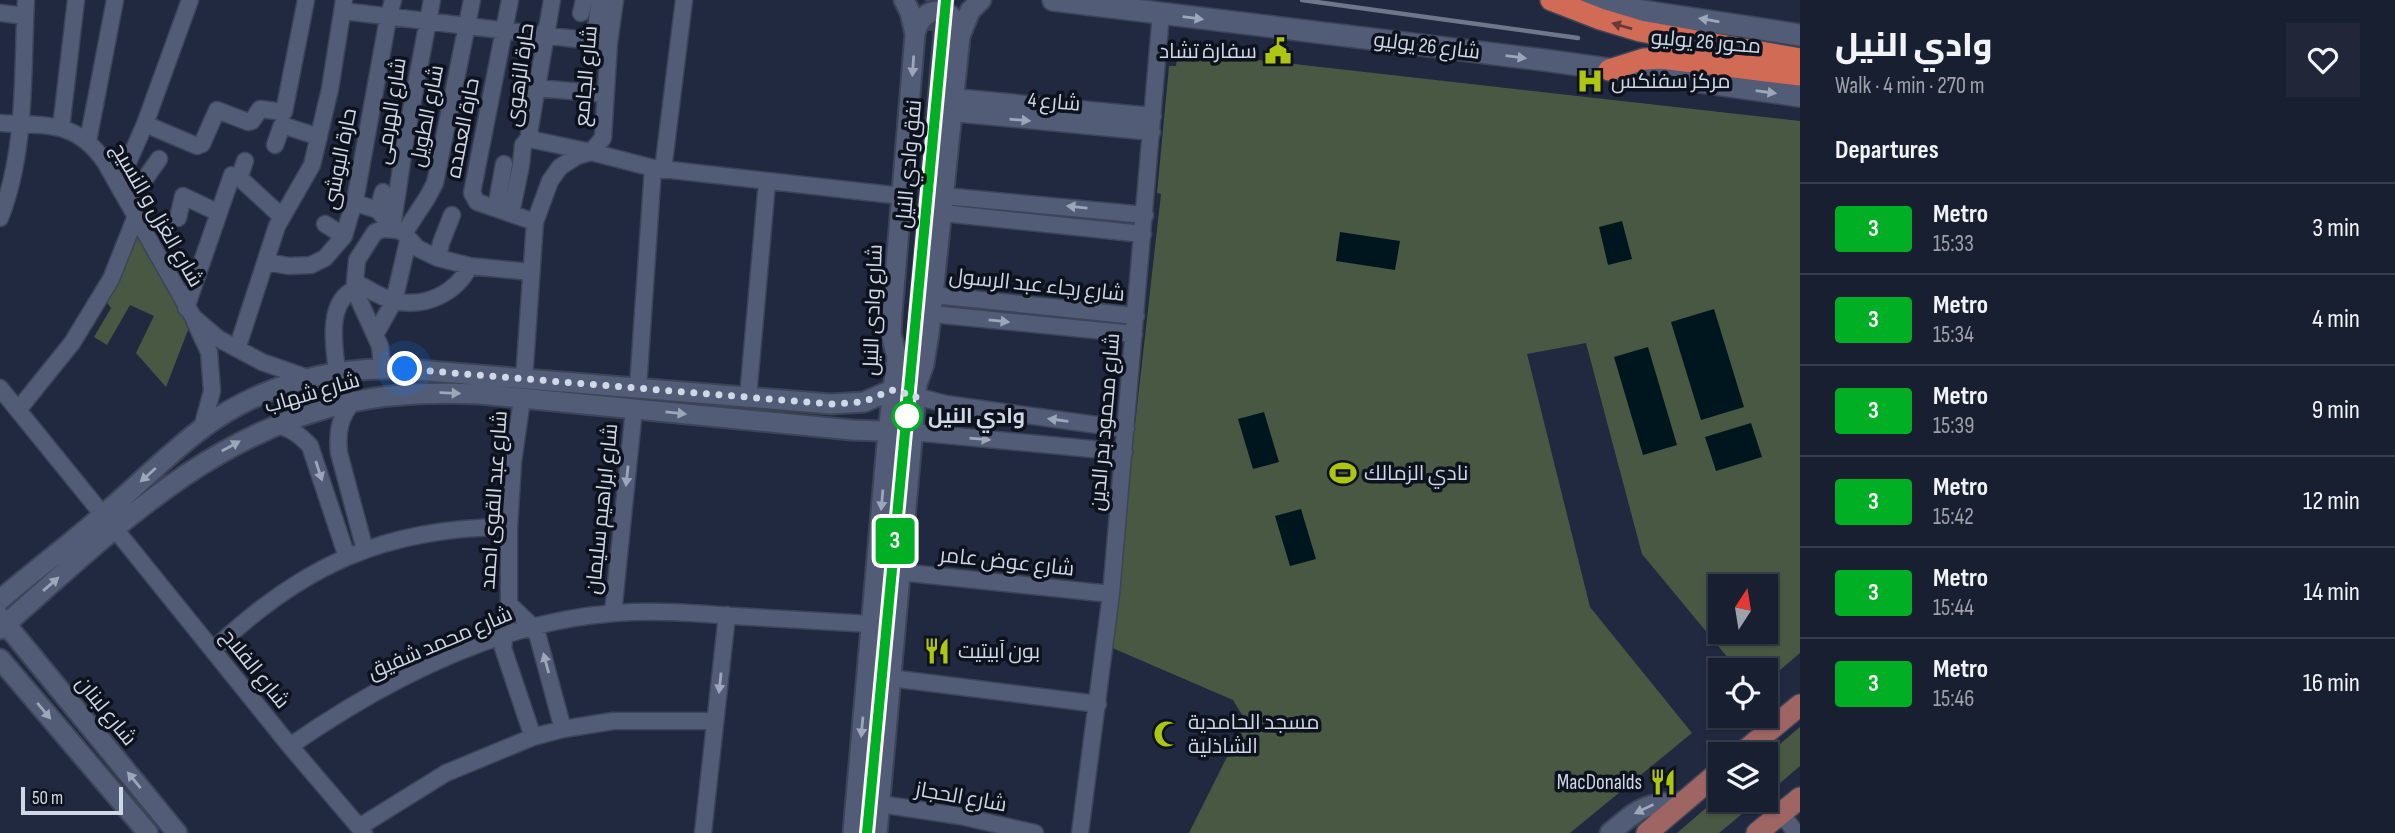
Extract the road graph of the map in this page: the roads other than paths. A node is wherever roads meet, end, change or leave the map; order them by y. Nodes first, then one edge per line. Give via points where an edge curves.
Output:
1 (76, 0) edge
2 (115, 0) edge
3 (190, 0) edge
4 (306, 0) edge
5 (393, 0) edge
6 (432, 0) edge
7 (472, 0) edge
8 (510, 0) edge
9 (552, 0) edge
10 (600, 0) edge
11 (615, 0) edge
12 (684, 0) edge
13 (904, 0) edge
14 (981, 0) edge
15 (1053, 0) edge
16 (1551, 0) edge
17 (1570, 0) edge
18 (343, 5) edge
19 (26, 8) edge
20 (0, 13) edge
21 (1161, 14) junction
22 (388, 18) junction
23 (428, 22) junction
24 (467, 25) junction
25 (505, 30) junction
26 (938, 34) junction
27 (546, 35) junction
28 (1800, 35) edge
29 (601, 42) junction
30 (1792, 66) edge
31 (1609, 70) junction
32 (537, 88) junction
33 (606, 94) junction
34 (1800, 96) edge
35 (953, 105) junction
36 (0, 123) edge
37 (20, 124) junction
38 (145, 124) junction
39 (1153, 124) junction
40 (61, 128) junction
41 (320, 137) junction
42 (530, 137) junction
43 (88, 141) junction
44 (275, 145) dead end
45 (591, 152) junction
46 (159, 159) dead end
47 (245, 161) dead end
48 (504, 164) dead end
49 (658, 169) junction
50 (232, 175) dead end
51 (767, 182) junction
52 (118, 185) junction
53 (383, 192) dead end
54 (902, 195) junction
55 (355, 203) junction
56 (1024, 203) junction
57 (943, 204) junction
58 (132, 210) junction
59 (378, 210) junction
60 (503, 210) junction
61 (219, 213) junction
62 (452, 215) dead end
63 (1145, 215) junction
64 (281, 216) junction
65 (0, 218) edge
66 (178, 218) dead end
67 (535, 222) junction
68 (1023, 222) junction
69 (325, 225) dead end
70 (401, 234) junction
71 (1143, 234) junction
72 (340, 242) junction
73 (438, 258) junction
74 (357, 260) junction
75 (265, 261) junction
76 (470, 266) junction
77 (530, 272) junction
78 (355, 285) junction
79 (394, 301) junction
80 (932, 304) junction
81 (189, 313) junction
82 (1136, 316) junction
83 (376, 333) junction
84 (1134, 334) junction
85 (237, 349) junction
86 (897, 358) junction
87 (382, 368) junction
88 (337, 371) junction
89 (308, 378) junction
90 (638, 387) junction
91 (0, 388) edge
92 (523, 389) junction
93 (892, 390) junction
94 (916, 390) junction
95 (748, 397) junction
96 (354, 401) junction
97 (852, 404) junction
98 (634, 409) junction
99 (18, 410) junction
100 (275, 425) junction
101 (202, 428) junction
102 (1126, 429) junction
103 (852, 430) junction
104 (888, 432) junction
105 (912, 432) junction
106 (1124, 452) junction
107 (109, 522) junction
108 (509, 527) junction
109 (365, 550) junction
110 (347, 557) junction
111 (899, 572) junction
112 (1111, 594) junction
113 (0, 600) edge
114 (509, 604) junction
115 (613, 613) junction
116 (727, 615) junction
117 (2, 623) edge
118 (871, 624) junction
119 (534, 628) junction
120 (503, 637) junction
121 (23, 646) junction
122 (213, 650) junction
123 (1, 661) edge
124 (890, 678) junction
125 (1098, 704) junction
126 (1800, 705) edge
127 (715, 721) junction
128 (563, 729) junction
129 (533, 737) junction
130 (1755, 742) edge
131 (290, 746) junction
132 (1708, 781) edge
133 (1800, 798) edge
134 (1684, 802) junction
135 (880, 804) junction
136 (1781, 813) junction
137 (362, 830) edge
138 (148, 833) edge
139 (177, 833) edge
140 (702, 833) edge
141 (852, 833) edge
142 (877, 833) edge
143 (1035, 833) edge
144 (1080, 833) edge
145 (1610, 833) edge
146 (1647, 833) edge
147 (1757, 833) edge
148 (1796, 833) edge

1 - 40 street
2 - 43 street
3 - 38 street
4 - 38 street via 284,111 260,109 248,122 218,110 197,146
5 - 22 street, حارة البوشى
6 - 23 street, شارع الهرمى
7 - 24 street, شارع الطويل
8 - 25 street, حارة العمده
9 - 27 street, حارة الزهوى
10 - 29 street
11 - 29 street, شارع الجامع
12 - 49 street
13 - 26 street, شارع وادى النيل via 911,12
14 - 26 street, شارع وادى النيل via 962,25
15 - 21 main road, شارع 26 يوليو
30 -> 16 highway, محور 26 يوليو via 1640,31
28 -> 17 main road
18 - 22 street
18 - 41 street
19 - 20 street
19 - 37 street
21 -> 31 main road, شارع 26 يوليو
21 - 39 street, شارع محمود بدر الدين
22 - 23 street
22 - 55 street, حارة البوشى
23 - 24 street
23 - 70 street, شارع الهرمى via 405,142
24 - 25 street
24 - 70 street, شارع الطويل via 435,183
25 - 27 street
25 - 60 street, حارة العمده via 472,193 477,202
26 - 35 street, شارع وادى النيل
26 -> 54 street, شارع وادى النيل
26 - 86 street, نفق وادي النيل
26 - 94 street, نفق وادي النيل
27 - 29 street
27 - 32 street, حارة الزهوى
29 - 33 street, شارع الجامع
30 - 31 highway, محور 26 يوليو via 1661,58
31 -> 34 main road, شارع 26 يوليو
32 - 33 street
32 - 42 street, حارة الزهوى
33 - 45 street, شارع الجامع via 603,138
35 - 39 street, شارع 4
35 - 57 street, شارع وادى النيل
36 - 37 street, شارع الغزل و النسيج
37 - 40 street, شارع الغزل و النسيج
37 - 65 street via 14,174
38 - 52 street
39 - 63 street, شارع محمود بدر الدين
40 - 43 street, شارع الغزل و النسيج
41 - 44 street via 282,125
41 - 64 street via 312,165
42 - 45 street, حارة الزهوى
42 - 60 street via 523,145 522,165
43 - 52 street, شارع الغزل و النسيج
45 - 49 street, حارة الزهوى
45 - 67 street, شارع عبد القوى احمد via 560,167
46 - 58 street
47 - 64 street via 242,180
48 - 60 street
49 - 51 street, حارة الزهوى
49 - 90 street
50 - 61 street
51 - 54 street, حارة الزهوى
51 - 95 street
52 - 58 street, شارع الغزل و النسيج
53 - 59 street
54 - 86 street, شارع وادى النيل via 891,334
55 - 59 street
55 - 72 street, حارة البوشى
56 - 57 street
63 -> 56 street
56 - 68 street
57 - 68 street
57 - 80 street, شارع وادى النيل
58 - 81 street, شارع الغزل و النسيج
58 - 99 street via 111,279 72,343
59 - 70 street
60 - 67 street, حارة العمده
61 - 66 street via 183,195
61 - 81 street
62 - 73 street
63 - 71 street, شارع محمود بدر الدين
64 - 75 street
67 - 77 street, شارع عبد القوى احمد
68 - 71 street
69 - 72 street
70 - 73 street
70 - 74 street via 375,232
70 - 79 street, شارع الطويل
71 - 82 street, شارع محمود بدر الدين
72 - 74 street
72 - 75 street via 311,265
73 - 76 street
74 - 78 street
75 - 85 street
76 - 77 street
76 - 79 street via 455,286 433,299
77 - 92 street, شارع عبد القوى احمد
78 - 79 street
78 - 83 street
78 - 88 street via 337,313
79 - 83 street, شارع الطويل
80 - 82 street, شارع رجاء عبد الرسول
80 -> 84 street, شارع رجاء عبد الرسول
80 - 94 street, شارع وادى النيل
81 - 85 street, شارع الغزل و النسيج
81 - 101 street, شارع الغزل و النسيج via 209,352 212,391
82 - 84 street, شارع محمود بدر الدين
83 - 87 street
84 - 102 street, شارع محمود بدر الدين
85 - 89 street, شارع الغزل و النسيج
86 - 93 street, شارع وادى النيل
87 - 88 street, شارع شهاب
87 - 92 street, شارع شهاب
88 - 89 street, شارع شهاب
89 - 101 street, شارع شهاب via 242,404
90 - 92 street, شارع شهاب
90 - 95 street, شارع شهاب
91 - 99 street, شارع الفلاح
96 -> 92 street, شارع شهاب
92 - 98 street, شارع شهاب
92 - 108 street, شارع عبد القوى احمد
93 - 94 street
93 - 97 street, شارع شهاب
93 - 104 street, شارع وادى النيل
102 -> 94 street via 946,404
94 - 105 street, شارع وادى النيل
95 - 97 street, شارع شهاب
96 - 100 street, شارع شهاب
96 - 109 street via 344,411 339,453
97 - 103 street via 859,416
98 -> 103 street, شارع شهاب
98 -> 115 street, شارع ابراهيم سليمان
99 - 107 street, شارع الفلاح
107 -> 100 street, شارع شهاب via 207,459
100 -> 110 street via 300,435 310,446
101 -> 107 street, شارع شهاب
102 - 106 street, شارع محمود بدر الدين
103 - 104 street, شارع شهاب
104 - 105 street, شارع شهاب
104 -> 118 street, شارع وادى النيل
105 -> 106 street
105 - 111 street, شارع وادى النيل
106 - 112 street, شارع محمود بدر الدين
107 - 113 street, شارع شهاب
117 -> 107 street, شارع شهاب
107 - 122 street, شارع الفلاح
108 - 109 street via 450,529
108 - 114 street, شارع عبد القوى احمد
109 - 110 street
110 - 122 street via 264,604
111 - 112 street, شارع عوض عامر
111 - 124 street, شارع وادى النيل
112 - 125 street, شارع محمود بدر الدين
114 - 119 street, شارع عبد القوى احمد
114 - 120 street, شارع عبد القوى احمد
115 - 116 street, شارع محمد شفيق
115 - 119 street, شارع محمد شفيق
116 - 118 street, شارع محمد شفيق
116 -> 127 street
117 - 121 street, شارع لبنان
118 -> 141 street, شارع وادى النيل
119 - 120 street, شارع محمد شفيق
128 -> 119 street, شارع عبد القوى احمد
120 - 129 street, شارع عبد القوى احمد via 505,659
120 - 131 street, شارع محمد شفيق via 447,657 372,693
121 - 123 street via 12,649
139 -> 121 street, شارع لبنان
122 - 131 street, شارع الفلاح
123 -> 138 street
124 - 125 street
124 - 135 street, شارع وادى النيل
125 - 144 street, شارع محمود بدر الدين
126 - 130 main road
127 - 128 street via 613,721
127 - 140 street
128 - 129 street
129 - 137 street via 446,773
131 - 137 street, شارع الفلاح
132 - 134 main road
133 - 136 main road
134 -> 145 street via 1644,807
134 - 146 main road
135 - 142 street, شارع وادى النيل
135 - 143 street, شارع الحجاز
136 - 147 main road
136 - 148 street

